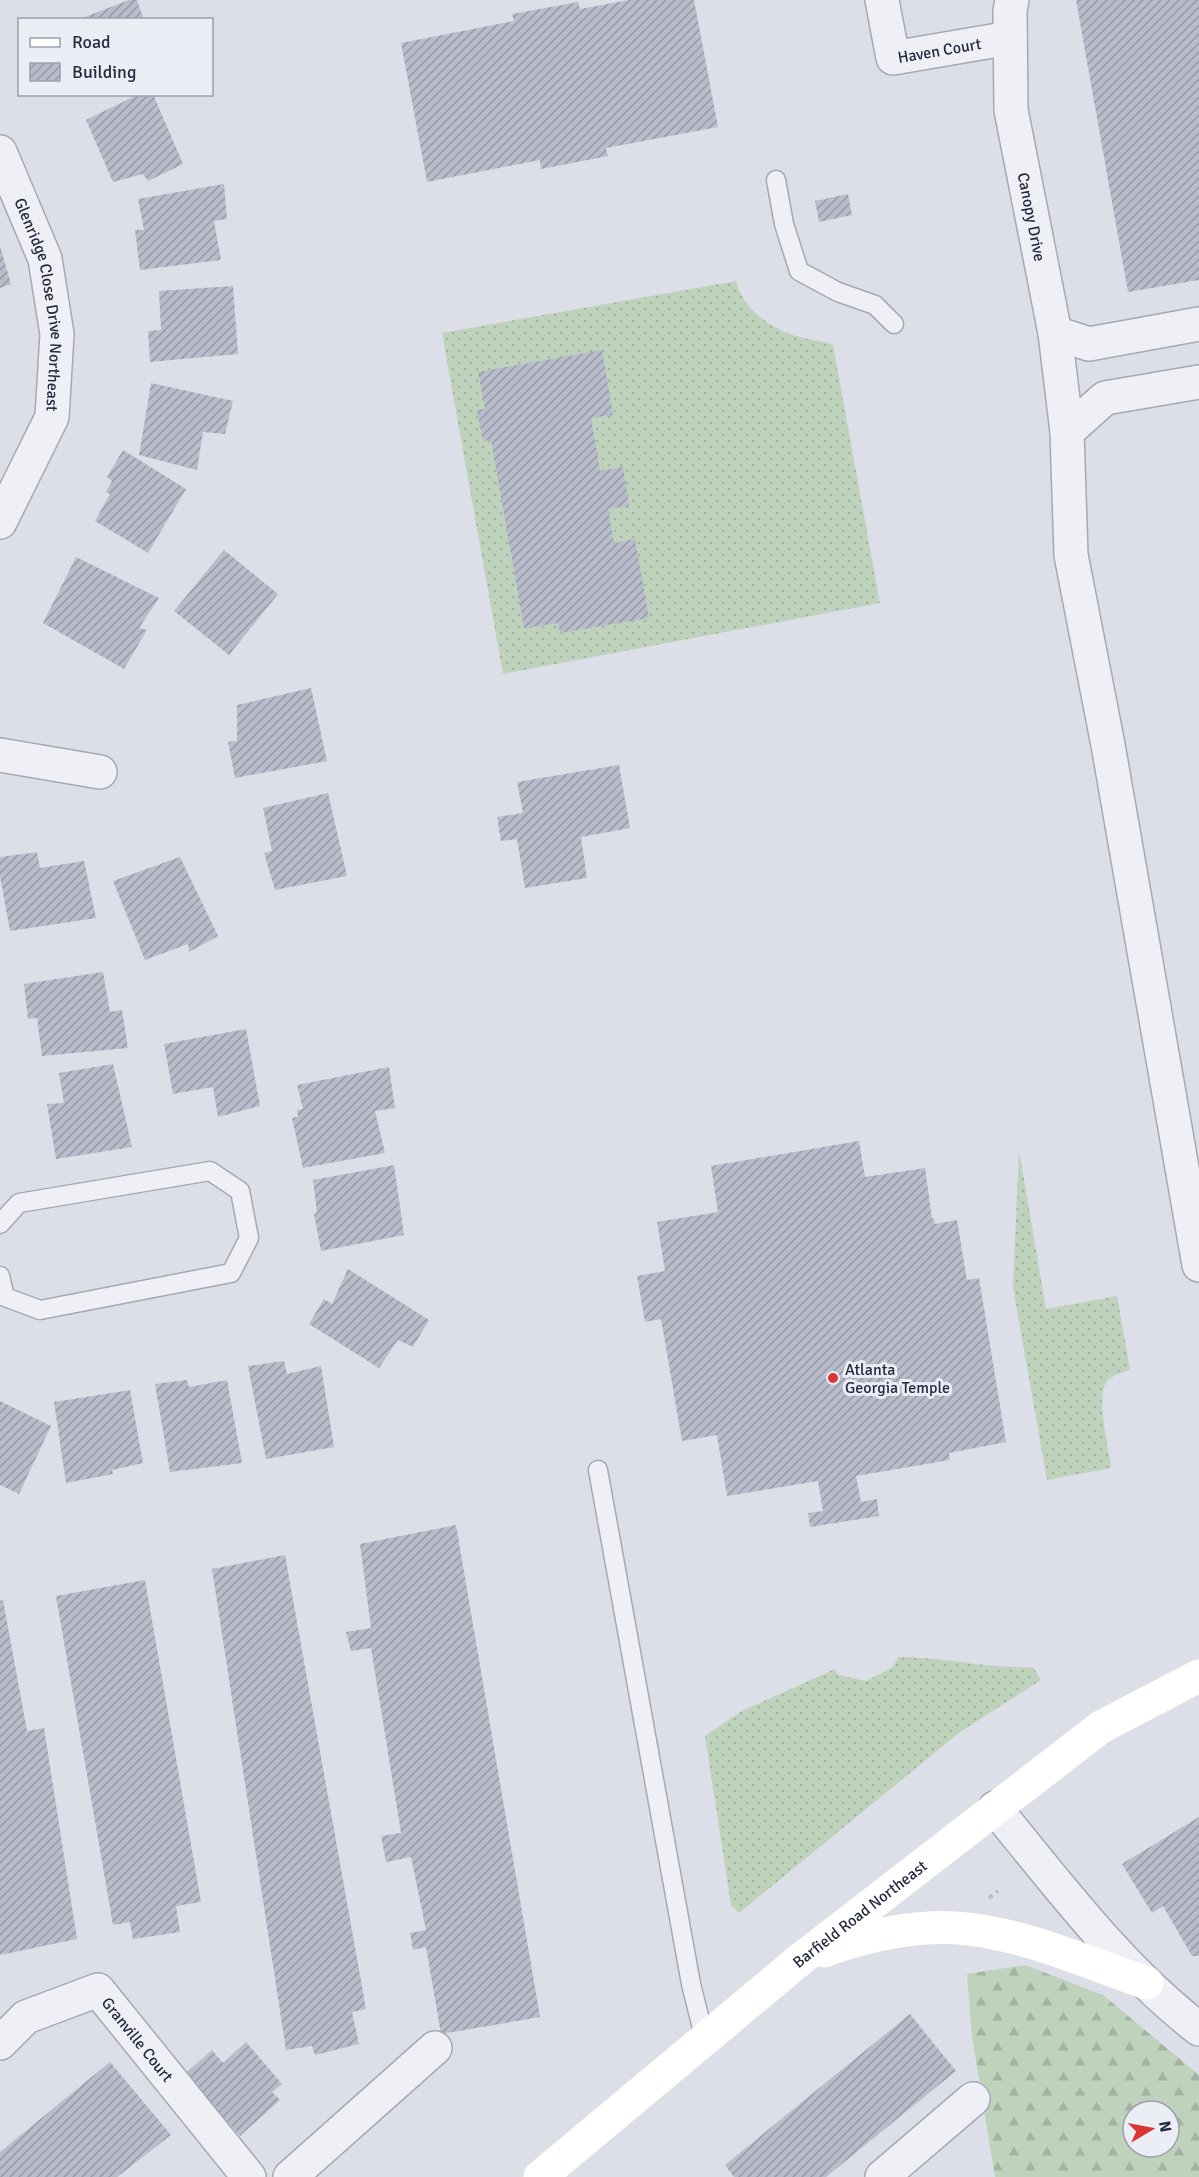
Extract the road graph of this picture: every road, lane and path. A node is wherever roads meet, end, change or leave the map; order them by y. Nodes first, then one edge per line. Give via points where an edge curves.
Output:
1 (882, 0) edge
2 (1012, 0) edge
3 (1010, 38) junction
4 (0, 152) edge
5 (776, 180) dead end
6 (894, 324) dead end
7 (1199, 324) edge
8 (1054, 333) junction
9 (1199, 382) edge
10 (1067, 432) junction
11 (0, 522) edge
12 (0, 756) edge
13 (100, 772) dead end
14 (0, 1224) edge
15 (1199, 1265) edge
16 (0, 1276) edge
17 (598, 1470) dead end
18 (1199, 1676) edge
19 (995, 1808) junction
20 (802, 1958) junction
21 (1147, 1983) junction
22 (1199, 2029) edge
23 (705, 2040) junction
24 (0, 2043) edge
25 (435, 2048) dead end
26 (973, 2098) dead end
27 (249, 2177) edge
28 (290, 2177) edge
29 (540, 2177) edge
30 (882, 2177) edge

1 - 3 street, Haven Court via 893,57
2 - 3 street, Canopy Drive
3 - 8 street, Canopy Drive via 1011,110
4 - 11 street, Glenridge Close Drive Northeast via 45,259 57,334 52,417
5 - 6 lane via 784,224 799,271 838,292 875,305
7 - 8 street via 1089,344
8 - 10 street, Canopy Drive
9 - 10 street via 1105,398
10 - 15 street, Canopy Drive via 1071,555
12 - 13 street
14 - 16 lane via 19,1203 210,1171 240,1191 249,1238 231,1273 40,1310 5,1297
17 - 23 lane via 691,1984
18 - 19 street, Barfield Road Northeast via 1101,1727
19 - 20 street, Barfield Road Northeast
19 - 21 street via 1081,1913
20 - 21 street via 851,1940 885,1933 966,1928 1047,1947
20 - 23 street, Barfield Road Northeast
21 - 22 street
23 - 29 street, Barfield Road Northeast
24 - 27 street, Granville Court via 26,2017 98,1990
25 - 28 street
26 - 30 street

